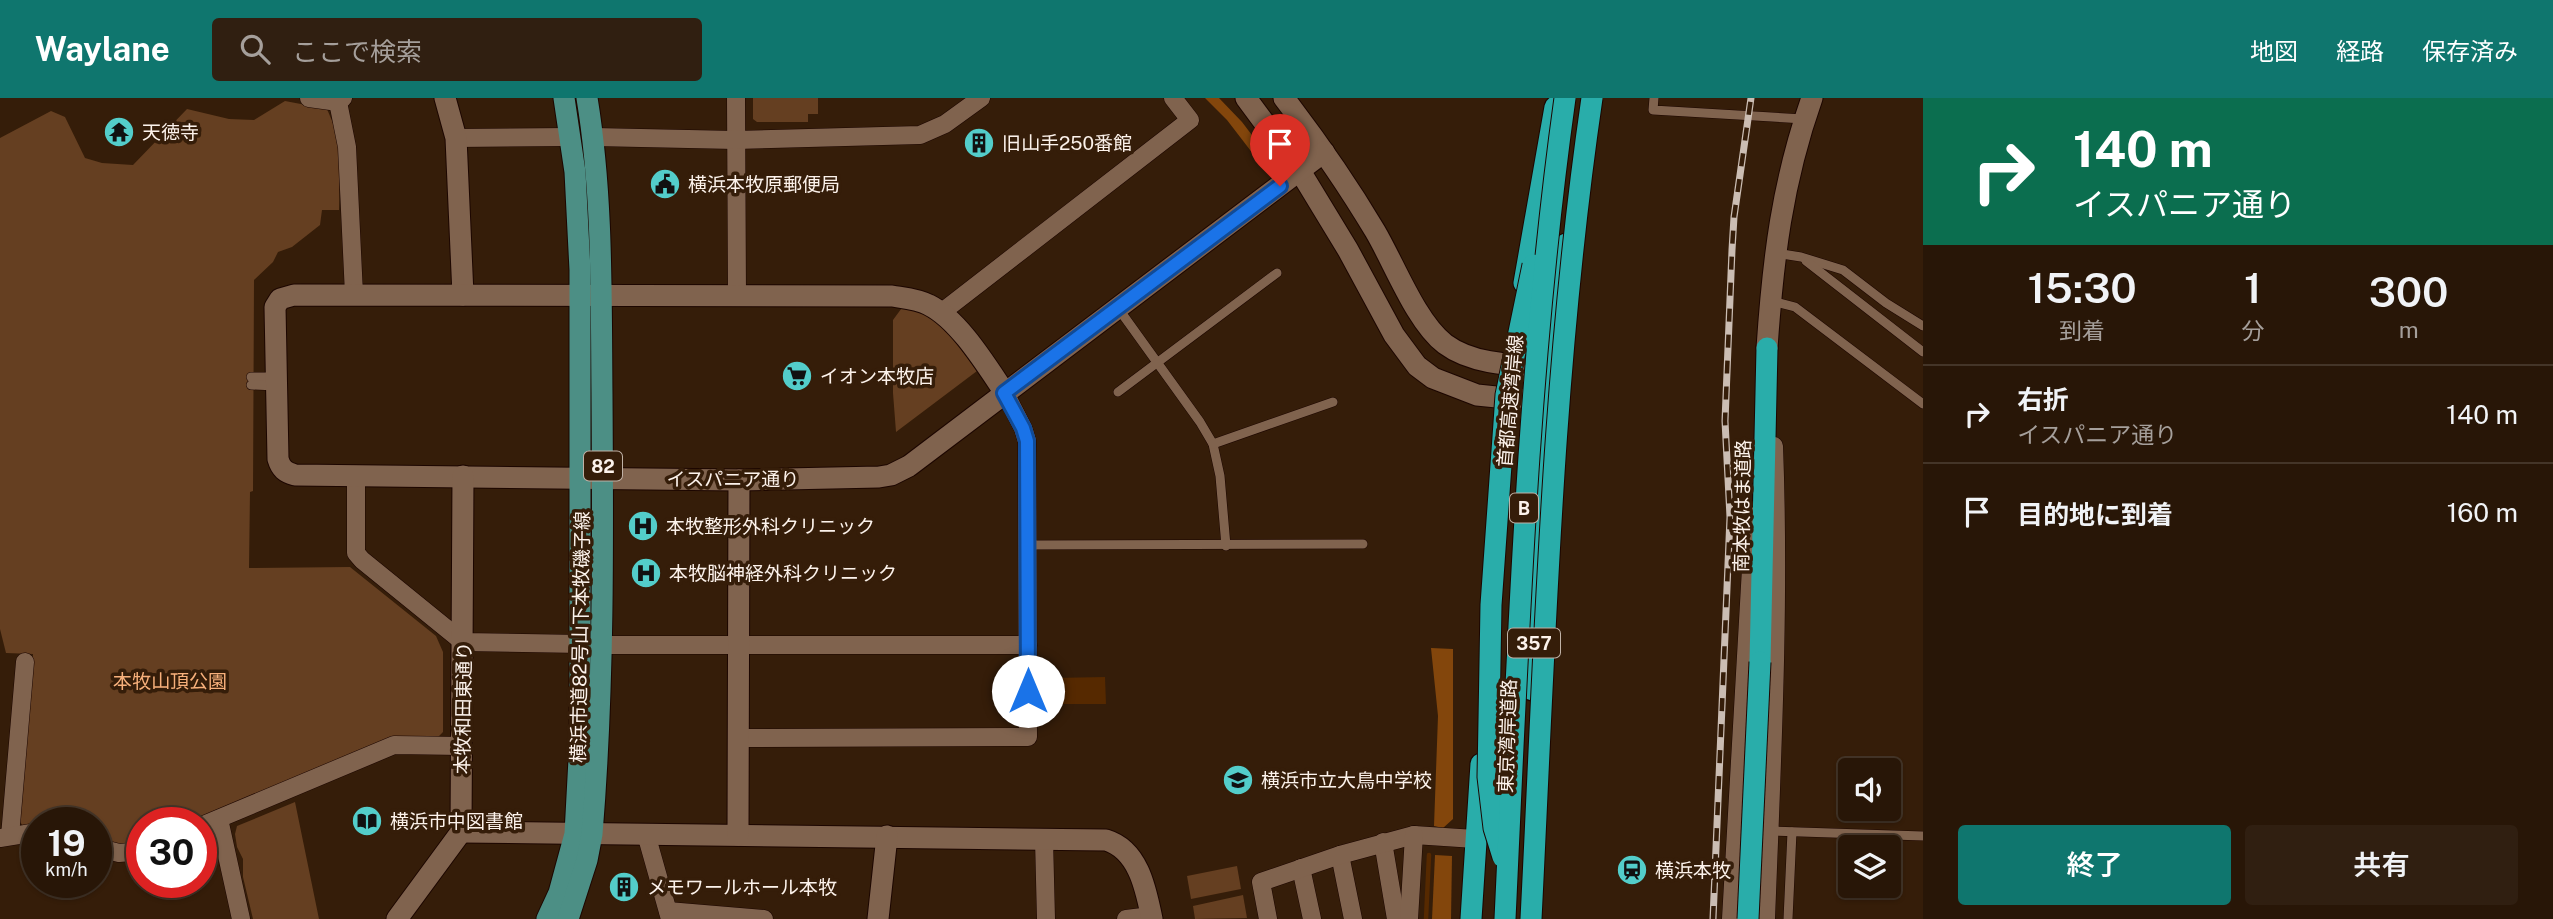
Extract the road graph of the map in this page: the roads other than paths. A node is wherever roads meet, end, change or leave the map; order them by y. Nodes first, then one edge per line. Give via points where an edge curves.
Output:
1 (309, 98) edge
2 (445, 98) edge
3 (564, 98) edge
4 (587, 98) edge
5 (736, 98) edge
6 (981, 98) edge
7 (1173, 98) edge
8 (1246, 98) edge
9 (1284, 98) edge
10 (1592, 98) edge
11 (1599, 98) edge
12 (1654, 98) edge
13 (1812, 98) edge
14 (338, 99) edge
15 (1562, 104) edge
16 (1805, 119) junction
17 (570, 137) junction
18 (594, 137) junction
19 (456, 138) junction
20 (735, 140) junction
21 (1324, 152) junction
22 (1300, 171) junction
23 (1775, 253) junction
24 (1801, 257) junction
25 (1277, 273) dead end
26 (590, 294) junction
27 (354, 295) junction
28 (463, 295) junction
29 (737, 296) junction
30 (1770, 300) junction
31 (1118, 308) junction
32 (942, 312) junction
33 (1923, 326) edge
34 (1767, 348) junction
35 (1923, 352) edge
36 (1158, 364) junction
37 (1510, 364) junction
38 (1548, 367) junction
39 (251, 381) dead end
40 (276, 381) junction
41 (1118, 392) dead end
42 (1004, 393) junction
43 (1509, 400) junction
44 (1333, 402) dead end
45 (1546, 402) junction
46 (1923, 404) edge
47 (1213, 444) junction
48 (356, 475) junction
49 (463, 476) junction
50 (592, 478) junction
51 (739, 480) junction
52 (1363, 544) dead end
53 (1028, 545) junction
54 (1226, 546) junction
55 (463, 642) junction
56 (592, 645) junction
57 (1028, 645) junction
58 (738, 646) junction
59 (25, 662) dead end
60 (739, 738) junction
61 (462, 746) junction
62 (219, 819) joint
63 (1735, 830) junction
64 (1769, 831) junction
65 (461, 832) junction
66 (1792, 832) junction
67 (584, 834) junction
68 (646, 834) junction
69 (738, 835) junction
70 (1414, 835) junction
71 (887, 836) junction
72 (1923, 836) edge
73 (5, 837) edge
74 (1475, 838) junction
75 (1044, 839) junction
76 (1383, 842) junction
77 (1340, 855) junction
78 (1301, 868) junction
79 (669, 915) edge
80 (1151, 918) edge
81 (241, 919) edge
82 (397, 919) edge
83 (547, 919) edge
84 (568, 919) edge
85 (764, 919) edge
86 (878, 919) edge
87 (1046, 919) edge
88 (1126, 919) edge
89 (1268, 919) edge
90 (1312, 919) edge
91 (1353, 919) edge
92 (1396, 919) edge
93 (1409, 919) edge
94 (1471, 919) edge
95 (1505, 919) edge
96 (1521, 919) edge
97 (1531, 919) edge
98 (1731, 919) edge
99 (1748, 919) edge
100 (1766, 919) edge
101 (1788, 919) edge

1 - 14 street
2 - 19 street
3 - 17 main road, 横浜市道82号山下本牧磯子線 / 82
4 - 18 main road, 横浜市道82号山下本牧磯子線 / 82
5 - 20 street
6 - 20 street via 946,124 920,135
7 - 32 street via 1190,120
8 - 22 street
9 - 21 street
10 - 97 highway, B, bridge via 1553,477
11 - 38 highway, 東京湾岸道路 / 357 via 1556,291
12 - 16 lane via 1653,110
13 - 16 street, 南本牧はま道路
14 - 27 street via 347,147
15 - 37 highway, 東京湾岸道路 / 357
15 - 95 highway, 首都高速湾岸線 / B, bridge via 1525,492
15 - 97 highway, bridge via 1506,395 1491,605 1489,802 1509,877
16 - 23 street, 南本牧はま道路
17 - 19 street
17 - 26 main road, 横浜市道82号山下本牧磯子線 / 82
18 - 20 street
18 - 26 main road, 横浜市道82号山下本牧磯子線 / 82
19 - 28 street
20 - 29 street
21 - 22 street, イスパニア通り
21 - 37 street via 1377,234 1418,311 1444,344 1462,354
22 - 31 street, イスパニア通り
22 - 43 street via 1394,335 1417,366 1453,388
23 - 24 lane
23 - 30 street, 南本牧はま道路
24 - 33 lane via 1843,270
24 - 35 lane
25 - 36 lane
26 - 28 street
26 - 29 street
26 - 50 main road, 横浜市道82号山下本牧磯子線 / 82
27 - 28 street
27 - 40 street, イスパニア通り via 280,299 275,307
29 - 32 street via 892,296
30 - 34 street, 南本牧はま道路
30 - 46 lane via 1796,307
31 - 36 lane
31 - 42 street, イスパニア通り
32 - 42 street
34 - 63 street
34 - 64 street via 1777,533
34 - 99 highway, 南本牧はま道路, bridge
36 - 41 lane
36 - 47 lane
37 - 38 street
37 - 43 highway, 東京湾岸道路 / 357
38 - 45 highway, 東京湾岸道路 / 357
39 - 40 lane
40 - 48 street, イスパニア通り via 280,466 295,475
42 - 51 street, イスパニア通り via 891,475
42 - 53 street via 1027,441
43 - 45 street
43 - 74 highway, 東京湾岸道路 / 357
44 - 47 lane
45 - 96 highway, 東京湾岸道路 / 357
47 - 54 lane
48 - 49 street, イスパニア通り
48 - 55 street via 356,552
49 - 50 street, イスパニア通り
49 - 55 street, 本牧和田東通り
50 - 51 street, イスパニア通り
50 - 56 main road, 横浜市道82号山下本牧磯子線 / 82
51 - 58 street
52 - 54 lane
53 - 54 lane
53 - 57 street
55 - 56 street
55 - 61 street, 本牧和田東通り
56 - 58 street
56 - 67 main road, 横浜市道82号山下本牧磯子線 / 82 via 580,740
57 - 58 street
57 - 60 street via 1028,737
58 - 60 street
59 - 73 street
60 - 69 street
61 - 62 street via 394,745
61 - 65 street, 本牧和田東通り
62 - 81 street
63 - 64 lane
63 - 98 street
64 - 66 lane
64 - 100 street
65 - 67 street
65 - 82 street
66 - 72 lane
66 - 101 lane
67 - 68 street
67 - 83 main road, 横浜市道82号山下本牧磯子線 / 82
67 - 84 main road, 横浜市道82号山下本牧磯子線 / 82 via 587,860
68 - 69 street
68 - 79 street
69 - 71 street
70 - 74 street
70 - 76 street
70 - 93 street
71 - 75 street
71 - 86 street
74 - 94 highway, 東京湾岸道路 / 357
75 - 80 street via 1119,844 1143,878
75 - 87 street
76 - 77 street
76 - 92 street
77 - 78 street
77 - 91 street
78 - 89 street via 1261,882
78 - 90 street
79 - 85 street
80 - 88 street

